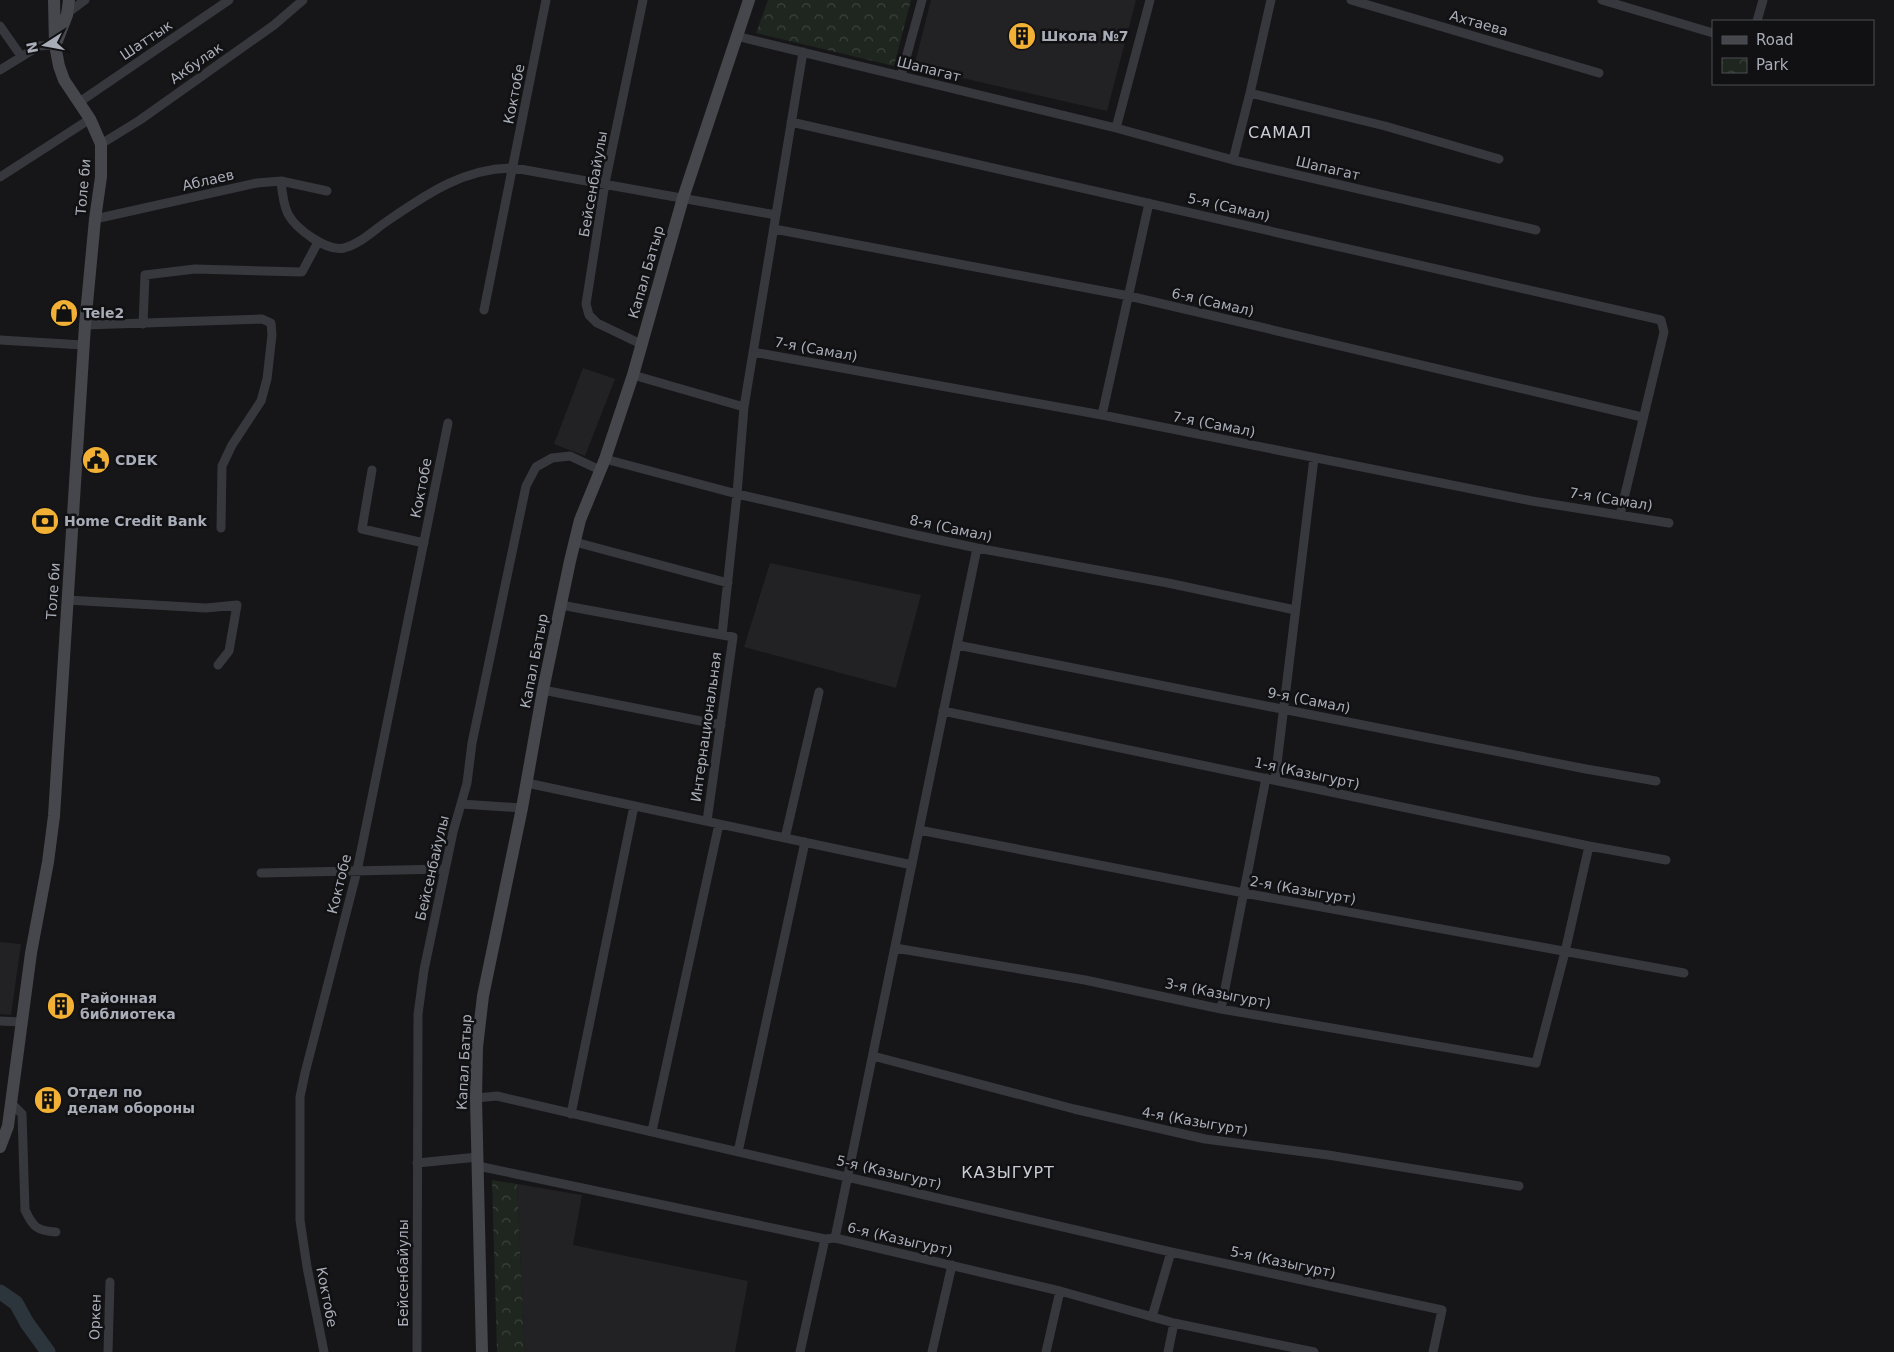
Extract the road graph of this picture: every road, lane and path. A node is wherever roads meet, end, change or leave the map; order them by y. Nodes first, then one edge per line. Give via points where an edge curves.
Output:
1 (69, 0) edge
2 (86, 0) edge
3 (229, 0) edge
4 (304, 0) edge
5 (546, 0) edge
6 (643, 0) edge
7 (749, 0) edge
8 (922, 0) edge
9 (1150, 0) edge
10 (1271, 0) edge
11 (1351, 0) edge
12 (1602, 0) edge
13 (1763, 0) edge
14 (54, 5) edge
15 (67, 15) junction
16 (1757, 20) edge
17 (0, 26) edge
18 (1712, 33) edge
19 (736, 36) junction
20 (55, 45) junction
21 (803, 52) junction
22 (21, 56) junction
23 (0, 70) edge
24 (1599, 73) dead end
25 (901, 76) junction
26 (1250, 93) junction
27 (78, 103) junction
28 (90, 120) junction
29 (791, 122) junction
30 (1116, 128) junction
31 (101, 144) junction
32 (1499, 159) dead end
33 (1233, 160) junction
34 (514, 168) junction
35 (0, 177) edge
36 (281, 181) junction
37 (605, 183) junction
38 (327, 191) dead end
39 (683, 198) junction
40 (1149, 203) junction
41 (776, 215) junction
42 (95, 219) junction
43 (774, 229) junction
44 (1536, 230) dead end
45 (318, 242) junction
46 (1129, 296) junction
47 (484, 310) dead end
48 (143, 324) junction
49 (84, 325) junction
50 (0, 340) edge
51 (641, 344) junction
52 (83, 345) junction
53 (754, 352) junction
54 (632, 375) junction
55 (744, 407) junction
56 (1102, 415) junction
57 (1642, 417) junction
58 (448, 423) dead end
59 (1314, 458) junction
60 (603, 464) junction
61 (372, 470) dead end
62 (737, 494) junction
63 (1620, 515) junction
64 (1669, 523) dead end
65 (221, 528) dead end
66 (575, 542) junction
67 (424, 543) junction
68 (977, 548) junction
69 (728, 583) junction
70 (67, 600) junction
71 (561, 606) junction
72 (1294, 610) junction
73 (722, 635) junction
74 (957, 645) junction
75 (218, 665) dead end
76 (543, 690) junction
77 (819, 692) dead end
78 (1284, 708) junction
79 (944, 711) junction
80 (721, 725) junction
81 (1271, 779) junction
82 (1656, 781) dead end
83 (527, 783) junction
84 (461, 804) junction
85 (634, 806) junction
86 (522, 808) junction
87 (707, 821) junction
88 (719, 824) junction
89 (919, 830) junction
90 (785, 838) junction
91 (805, 842) junction
92 (1589, 846) junction
93 (1666, 860) dead end
94 (912, 865) junction
95 (446, 869) junction
96 (357, 871) junction
97 (261, 873) dead end
98 (1244, 893) junction
99 (895, 948) junction
100 (1565, 952) junction
101 (1684, 973) dead end
102 (1221, 1009) junction
103 (0, 1021) edge
104 (21, 1022) junction
105 (872, 1056) junction
106 (476, 1098) junction
107 (11, 1103) junction
108 (571, 1114) junction
109 (652, 1131) junction
110 (0, 1147) edge
111 (738, 1152) junction
112 (478, 1162) junction
113 (417, 1163) junction
114 (848, 1176) junction
115 (1519, 1186) dead end
116 (56, 1232) dead end
117 (835, 1238) junction
118 (825, 1239) junction
119 (1171, 1252) junction
120 (952, 1265) junction
121 (110, 1282) dead end
122 (1060, 1291) junction
123 (1152, 1317) junction
124 (1174, 1323) junction
125 (108, 1352) edge
126 (324, 1352) edge
127 (417, 1352) edge
128 (482, 1352) edge
129 (800, 1352) edge
130 (932, 1352) edge
131 (1046, 1352) edge
132 (1168, 1352) edge
133 (1314, 1352) edge
134 (1433, 1352) edge

1 - 15 main road
2 - 15 street
3 - 27 street, Шаттык
4 - 31 street, Акбулак via 266,31
5 - 34 street, Коктобе
6 - 37 street, Бейсенбайулы
7 - 19 main road, Капал Батыр
8 - 25 street
9 - 30 street
10 - 26 street
11 - 24 street, Ахтаева
12 - 18 street
13 - 16 street
14 - 15 street
14 - 20 main road, Толе би
15 - 20 main road
17 - 22 street
19 - 21 street, Шапагат
19 - 39 main road, Капал Батыр
20 - 22 street via 38,46
20 - 27 main road, Толе би via 64,80
21 - 25 street, Шапагат
21 - 29 street
22 - 23 street
25 - 30 street, Шапагат
26 - 32 street via 1385,126
26 - 33 street
27 - 28 main road, Толе би
28 - 31 main road, Толе би
28 - 35 street
29 - 40 street, 5-я (Самал)
29 - 41 street
30 - 33 street, Шапагат
31 - 42 main road, Толе би via 101,177
33 - 44 street, Шапагат
34 - 37 street
34 - 45 street via 483,171 435,189 355,244 333,249
34 - 47 street, Коктобе
36 - 38 street, Аблаев
36 - 42 street, Аблаев via 257,183
36 - 45 street via 288,214
37 - 39 street
37 - 51 street, Бейсенбайулы via 586,304 589,315 597,324
39 - 41 street
39 - 51 main road, Капал Батыр
40 - 46 street
40 - 57 street, 5-я (Самал) via 1661,320 1664,332
41 - 43 street
42 - 49 main road, Толе би
43 - 46 street, 6-я (Самал)
43 - 53 street
45 - 48 street via 302,272 195,269 145,275
46 - 56 street
46 - 57 street, 6-я (Самал)
48 - 49 street
48 - 65 street via 262,319 271,323 267,379 261,401 222,466
49 - 52 main road, Толе би
50 - 52 street
51 - 54 main road, Капал Батыр
52 - 70 main road, Толе би
53 - 55 street
53 - 56 street, 7-я (Самал)
54 - 55 street
54 - 60 main road, Капал Батыр
55 - 62 street
56 - 59 street, 7-я (Самал)
57 - 63 street
58 - 67 street, Коктобе
59 - 63 street, 7-я (Самал)
59 - 72 street
60 - 62 street, 8-я (Самал)
60 - 66 main road, Капал Батыр via 580,520
60 - 84 street, Бейсенбайулы via 570,456 552,458 536,467 526,486
61 - 67 street via 362,529
62 - 68 street, 8-я (Самал)
62 - 69 street
63 - 64 street, 7-я (Самал)
66 - 69 street
66 - 71 main road, Капал Батыр
67 - 96 street, Коктобе
68 - 72 street, 8-я (Самал)
68 - 74 street
69 - 73 street
70 - 75 street via 206,608 237,605 229,651
70 - 104 main road, Толе би via 54,816
71 - 73 street
71 - 76 main road, Капал Батыр
72 - 78 street
73 - 80 street, Интернациональная via 733,637
74 - 78 street, 9-я (Самал)
74 - 79 street
76 - 80 street
76 - 83 main road, Капал Батыр
77 - 90 street
78 - 81 street
78 - 82 street, 9-я (Самал)
79 - 81 street, 1-я (Казыгурт)
79 - 89 street
80 - 87 street, Интернациональная
81 - 92 street, 1-я (Казыгурт)
81 - 98 street
83 - 85 street
83 - 86 main road, Капал Батыр
84 - 86 street
84 - 95 street, Бейсенбайулы
85 - 87 street
85 - 108 street
86 - 106 main road, Капал Батыр via 483,996
87 - 88 street
88 - 90 street
88 - 109 street
89 - 94 street
89 - 98 street, 2-я (Казыгурт)
90 - 91 street
91 - 94 street
91 - 111 street
92 - 93 street, 1-я (Казыгурт)
92 - 100 street
94 - 99 street
95 - 96 street
95 - 113 street, Бейсенбайулы via 418,1014
96 - 97 street
96 - 126 street, Коктобе via 300,1097 300,1220
98 - 100 street, 2-я (Казыгурт)
98 - 102 street
99 - 102 street, 3-я (Казыгурт) via 1085,980
99 - 105 street
100 - 101 street, 2-я (Казыгурт)
100 - 102 street, 3-я (Казыгурт) via 1536,1063
103 - 104 street
104 - 107 main road, Толе би
105 - 114 street
105 - 115 street, 4-я (Казыгурт) via 1204,1139
106 - 108 street, 5-я (Казыгурт) via 497,1096
106 - 112 main road, Капал Батыр
107 - 110 main road, Толе би via 8,1126
107 - 116 street via 22,1114 25,1210 32,1224 43,1232
108 - 109 street, 5-я (Казыгурт)
109 - 111 street, 5-я (Казыгурт)
111 - 114 street, 5-я (Казыгурт)
112 - 113 street, 6-я (Казыгурт)
112 - 118 street, 6-я (Казыгурт)
112 - 128 main road, Капал Батыр
113 - 127 street, Бейсенбайулы
114 - 117 street
114 - 119 street, 5-я (Казыгурт)
117 - 118 street, 6-я (Казыгурт)
117 - 120 street, 6-я (Казыгурт)
118 - 129 street
119 - 123 street
119 - 134 street, 5-я (Казыгурт) via 1442,1310
120 - 122 street, 6-я (Казыгурт)
120 - 130 street
121 - 125 street, Оркен
122 - 123 street, 6-я (Казыгурт)
122 - 131 street
123 - 124 street, 6-я (Казыгурт)
124 - 132 street
124 - 133 street, 6-я (Казыгурт)

